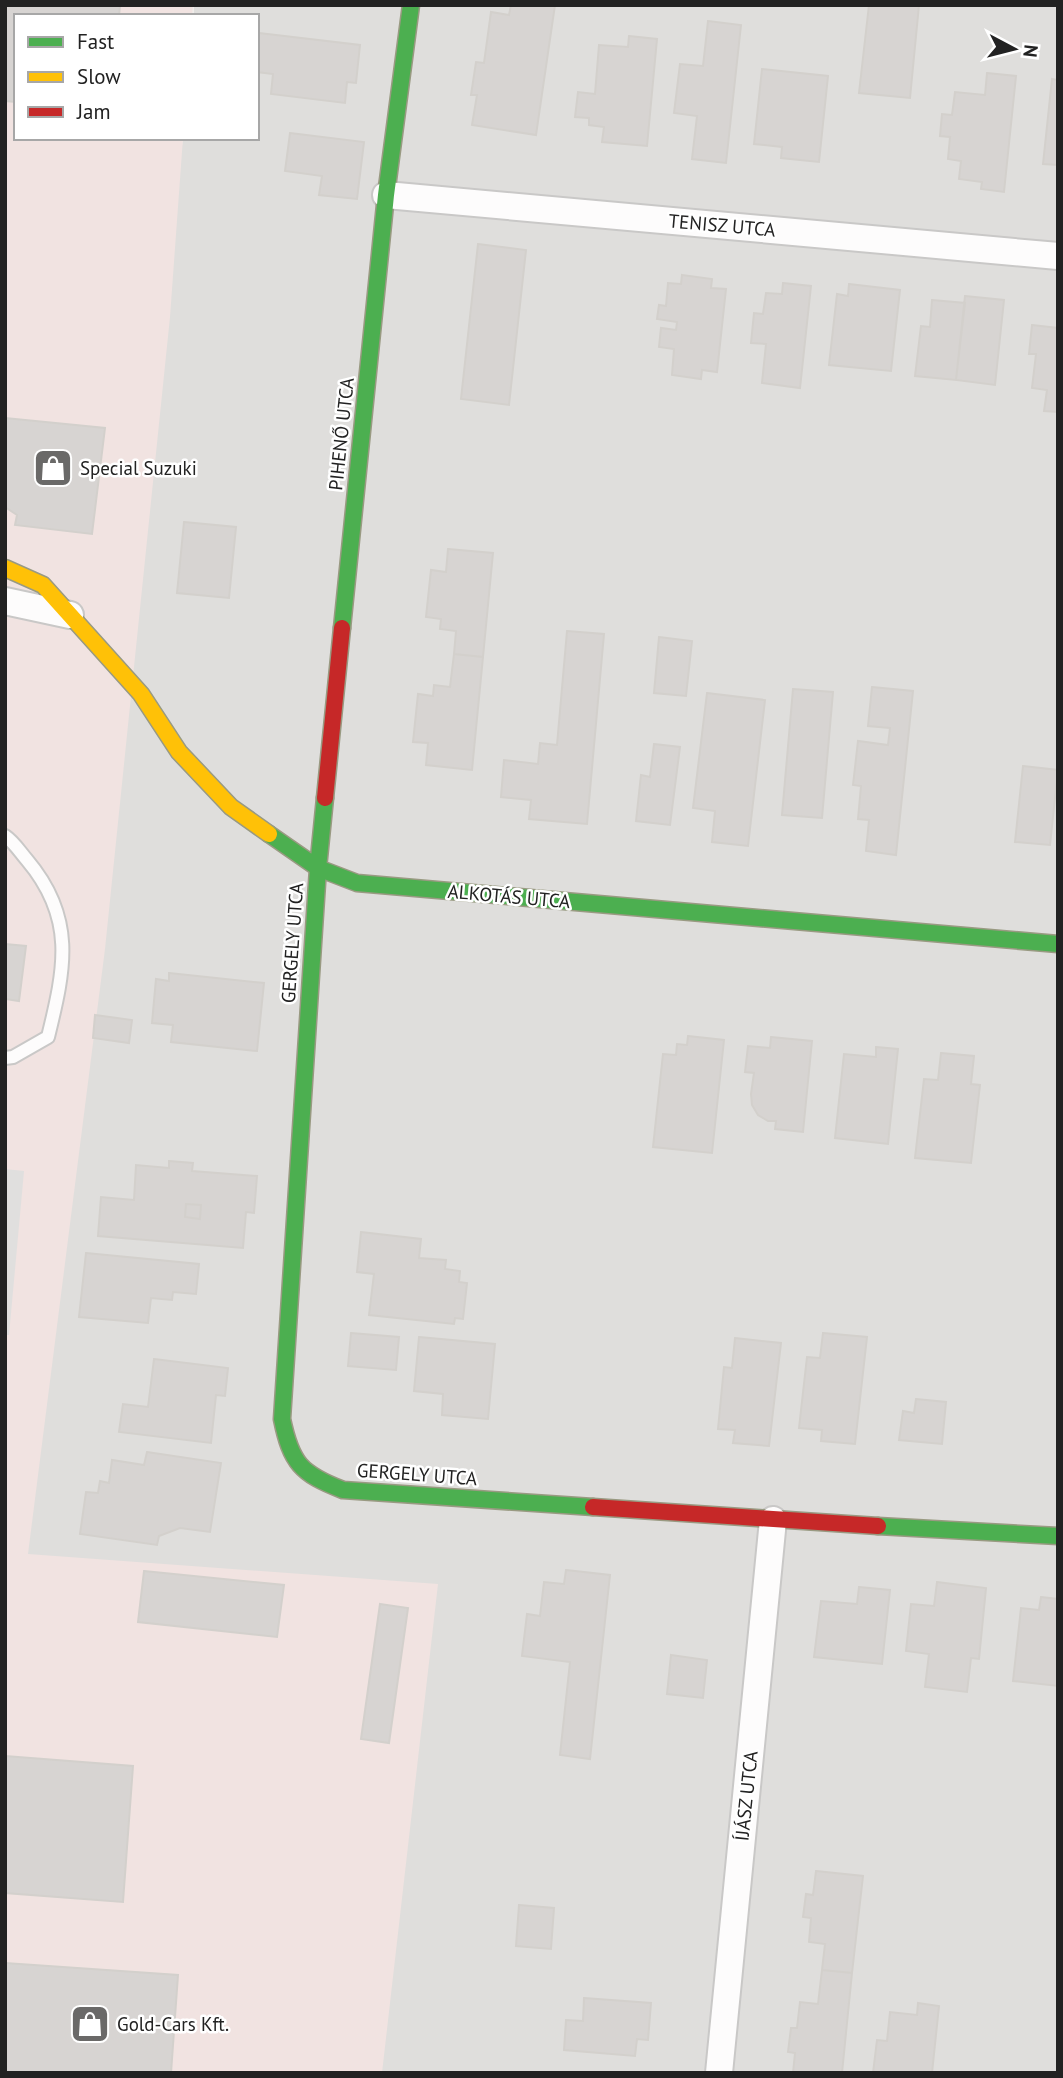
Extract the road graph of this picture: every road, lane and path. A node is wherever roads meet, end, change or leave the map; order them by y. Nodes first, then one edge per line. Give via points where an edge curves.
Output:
1 (411, 5) edge
2 (386, 195) junction
3 (1058, 256) edge
4 (5, 568) edge
5 (5, 601) edge
6 (70, 615) junction
7 (5, 836) edge
8 (318, 868) junction
9 (1058, 944) edge
10 (5, 1058) edge
11 (773, 1520) junction
12 (1058, 1536) edge
13 (719, 2073) edge

1 - 2 street, PIHENŐ UTCA
2 - 3 street, TENISZ UTCA
2 - 8 street, PIHENŐ UTCA
4 - 6 street, ALKOTÁS UTCA via 43,585
5 - 6 street
6 - 8 street, ALKOTÁS UTCA via 141,694 179,752 231,807
7 - 10 lane via 44,880 61,919 62,965 48,1037
8 - 9 street, ALKOTÁS UTCA via 357,883
8 - 11 street, GERGELY UTCA via 282,1419 288,1450 299,1466 315,1480 343,1490
11 - 12 street, GERGELY UTCA
11 - 13 street, ÍJÁSZ UTCA

